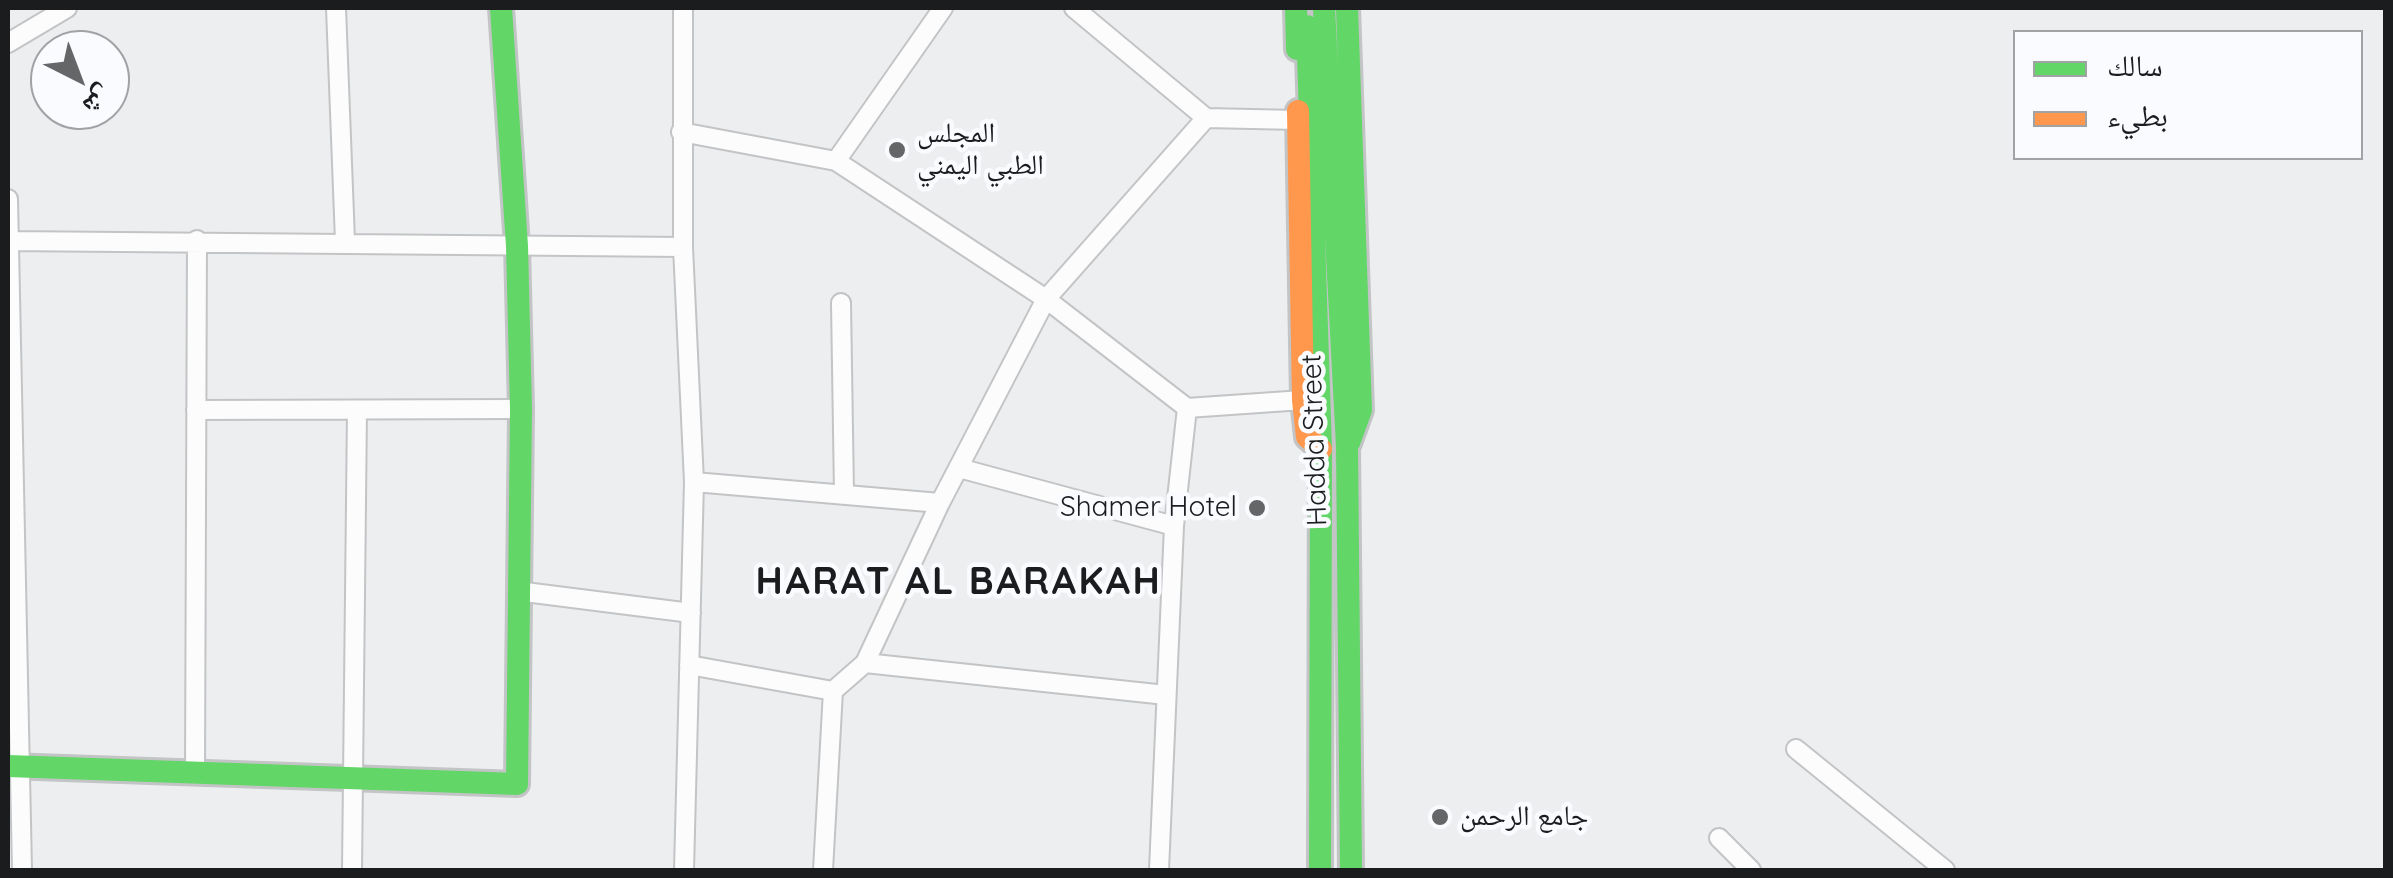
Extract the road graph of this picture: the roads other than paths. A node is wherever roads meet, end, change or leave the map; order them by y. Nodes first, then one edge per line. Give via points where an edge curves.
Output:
1 (67, 8) edge
2 (336, 8) edge
3 (500, 8) edge
4 (683, 8) edge
5 (942, 8) edge
6 (1074, 8) edge
7 (1296, 8) edge
8 (1307, 8) edge
9 (1324, 8) edge
10 (1348, 8) edge
11 (8, 43) edge
12 (1206, 118) junction
13 (1298, 120) junction
14 (681, 132) junction
15 (836, 162) junction
16 (8, 199) edge
17 (196, 240) junction
18 (8, 241) edge
19 (346, 241) junction
20 (516, 246) junction
21 (683, 247) junction
22 (1046, 299) junction
23 (841, 303) dead end
24 (1302, 400) junction
25 (1187, 408) junction
26 (521, 409) junction
27 (196, 410) junction
28 (357, 410) junction
29 (1348, 446) junction
30 (1321, 449) junction
31 (960, 468) junction
32 (694, 482) junction
33 (844, 494) junction
34 (940, 503) junction
35 (1174, 526) junction
36 (516, 591) junction
37 (690, 613) junction
38 (866, 663) junction
39 (690, 665) junction
40 (833, 691) junction
41 (1166, 695) junction
42 (1796, 748) dead end
43 (13, 765) edge
44 (195, 772) junction
45 (353, 778) junction
46 (1720, 838) dead end
47 (22, 870) edge
48 (352, 870) edge
49 (684, 870) edge
50 (822, 870) edge
51 (1159, 870) edge
52 (1320, 870) edge
53 (1351, 870) edge
54 (1751, 870) edge
55 (1945, 870) edge

1 - 11 street
2 - 19 street
3 - 20 street
4 - 14 street
5 - 15 street
6 - 12 street
7 - 13 street
8 - 30 street, Hadda Street
9 - 29 street, Hadda Street
10 - 29 street via 1361,410
12 - 13 street
12 - 22 street
13 - 24 street
14 - 15 street
14 - 21 street
15 - 22 street
16 - 18 street
17 - 18 street
17 - 19 street
17 - 27 street
18 - 43 street
19 - 20 street
20 - 21 street
20 - 26 street
21 - 32 street
22 - 25 street
22 - 31 street
23 - 33 street
24 - 25 street
24 - 30 street via 1306,437
25 - 35 street
26 - 28 street
26 - 36 street
27 - 28 street
27 - 44 street
28 - 45 street
29 - 53 street, Hadda Street
30 - 52 street, Hadda Street
31 - 34 street
31 - 35 street
32 - 33 street
32 - 37 street
33 - 34 street
34 - 38 street
35 - 41 street
36 - 37 street
36 - 45 street via 516,784
37 - 39 street
38 - 40 street
38 - 41 street
39 - 40 street
39 - 49 street
40 - 50 street
41 - 51 street
42 - 55 street
43 - 44 street
43 - 47 street
44 - 45 street
45 - 48 street
46 - 54 street

